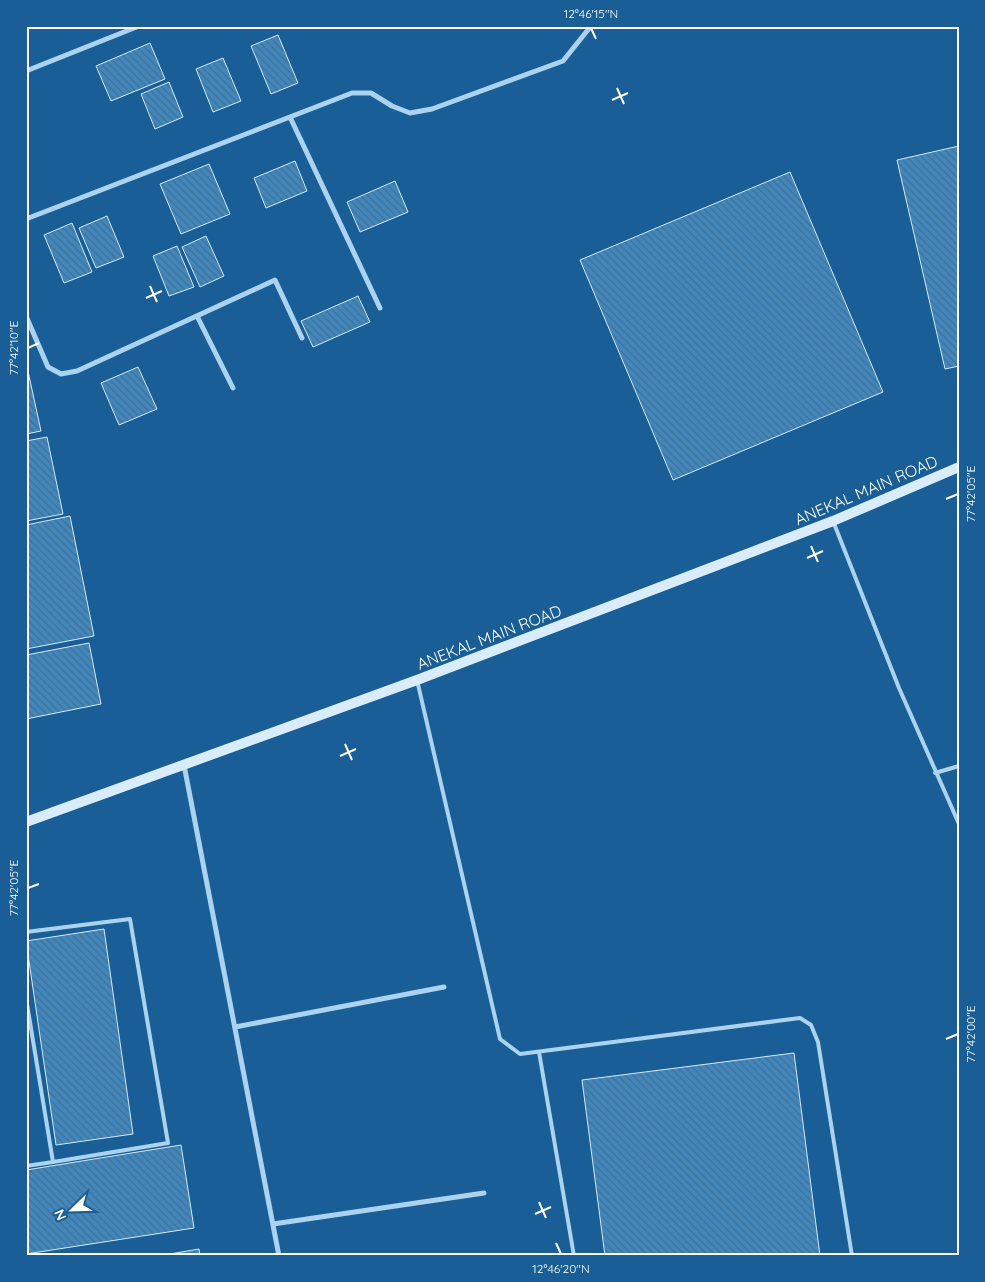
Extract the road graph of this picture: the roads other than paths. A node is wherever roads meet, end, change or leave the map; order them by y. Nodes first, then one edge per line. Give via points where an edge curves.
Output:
1 (139, 26) edge
2 (591, 26) edge
3 (26, 71) edge
4 (290, 117) junction
5 (26, 218) edge
6 (380, 308) dead end
7 (26, 316) edge
8 (198, 316) junction
9 (302, 338) dead end
10 (233, 388) dead end
11 (959, 468) edge
12 (833, 521) junction
13 (417, 680) junction
14 (184, 764) junction
15 (959, 766) edge
16 (935, 773) junction
17 (26, 822) edge
18 (959, 824) edge
19 (26, 932) edge
20 (444, 987) dead end
21 (26, 998) edge
22 (235, 1027) junction
23 (539, 1052) junction
24 (53, 1162) junction
25 (26, 1166) edge
26 (484, 1193) dead end
27 (273, 1224) junction
28 (279, 1256) edge
29 (574, 1256) edge
30 (852, 1256) edge

1 - 3 street
2 - 4 street via 563,60 432,109 410,113 371,93 352,93
4 - 5 street
4 - 6 street
7 - 8 street via 48,367 61,374 77,371
8 - 9 street via 275,280
8 - 10 street
11 - 12 main road, ANEKAL MAIN ROAD
12 - 13 main road, ANEKAL MAIN ROAD
12 - 16 lane
13 - 14 main road, ANEKAL MAIN ROAD
13 - 23 lane via 500,1039 520,1054
14 - 17 main road, ANEKAL MAIN ROAD
14 - 22 street
15 - 16 lane
16 - 18 lane
19 - 24 lane via 130,919 168,1143
20 - 22 street
21 - 24 lane
22 - 27 street
23 - 29 lane
23 - 30 lane via 800,1018 811,1026 818,1042
24 - 25 lane
26 - 27 street
27 - 28 street

